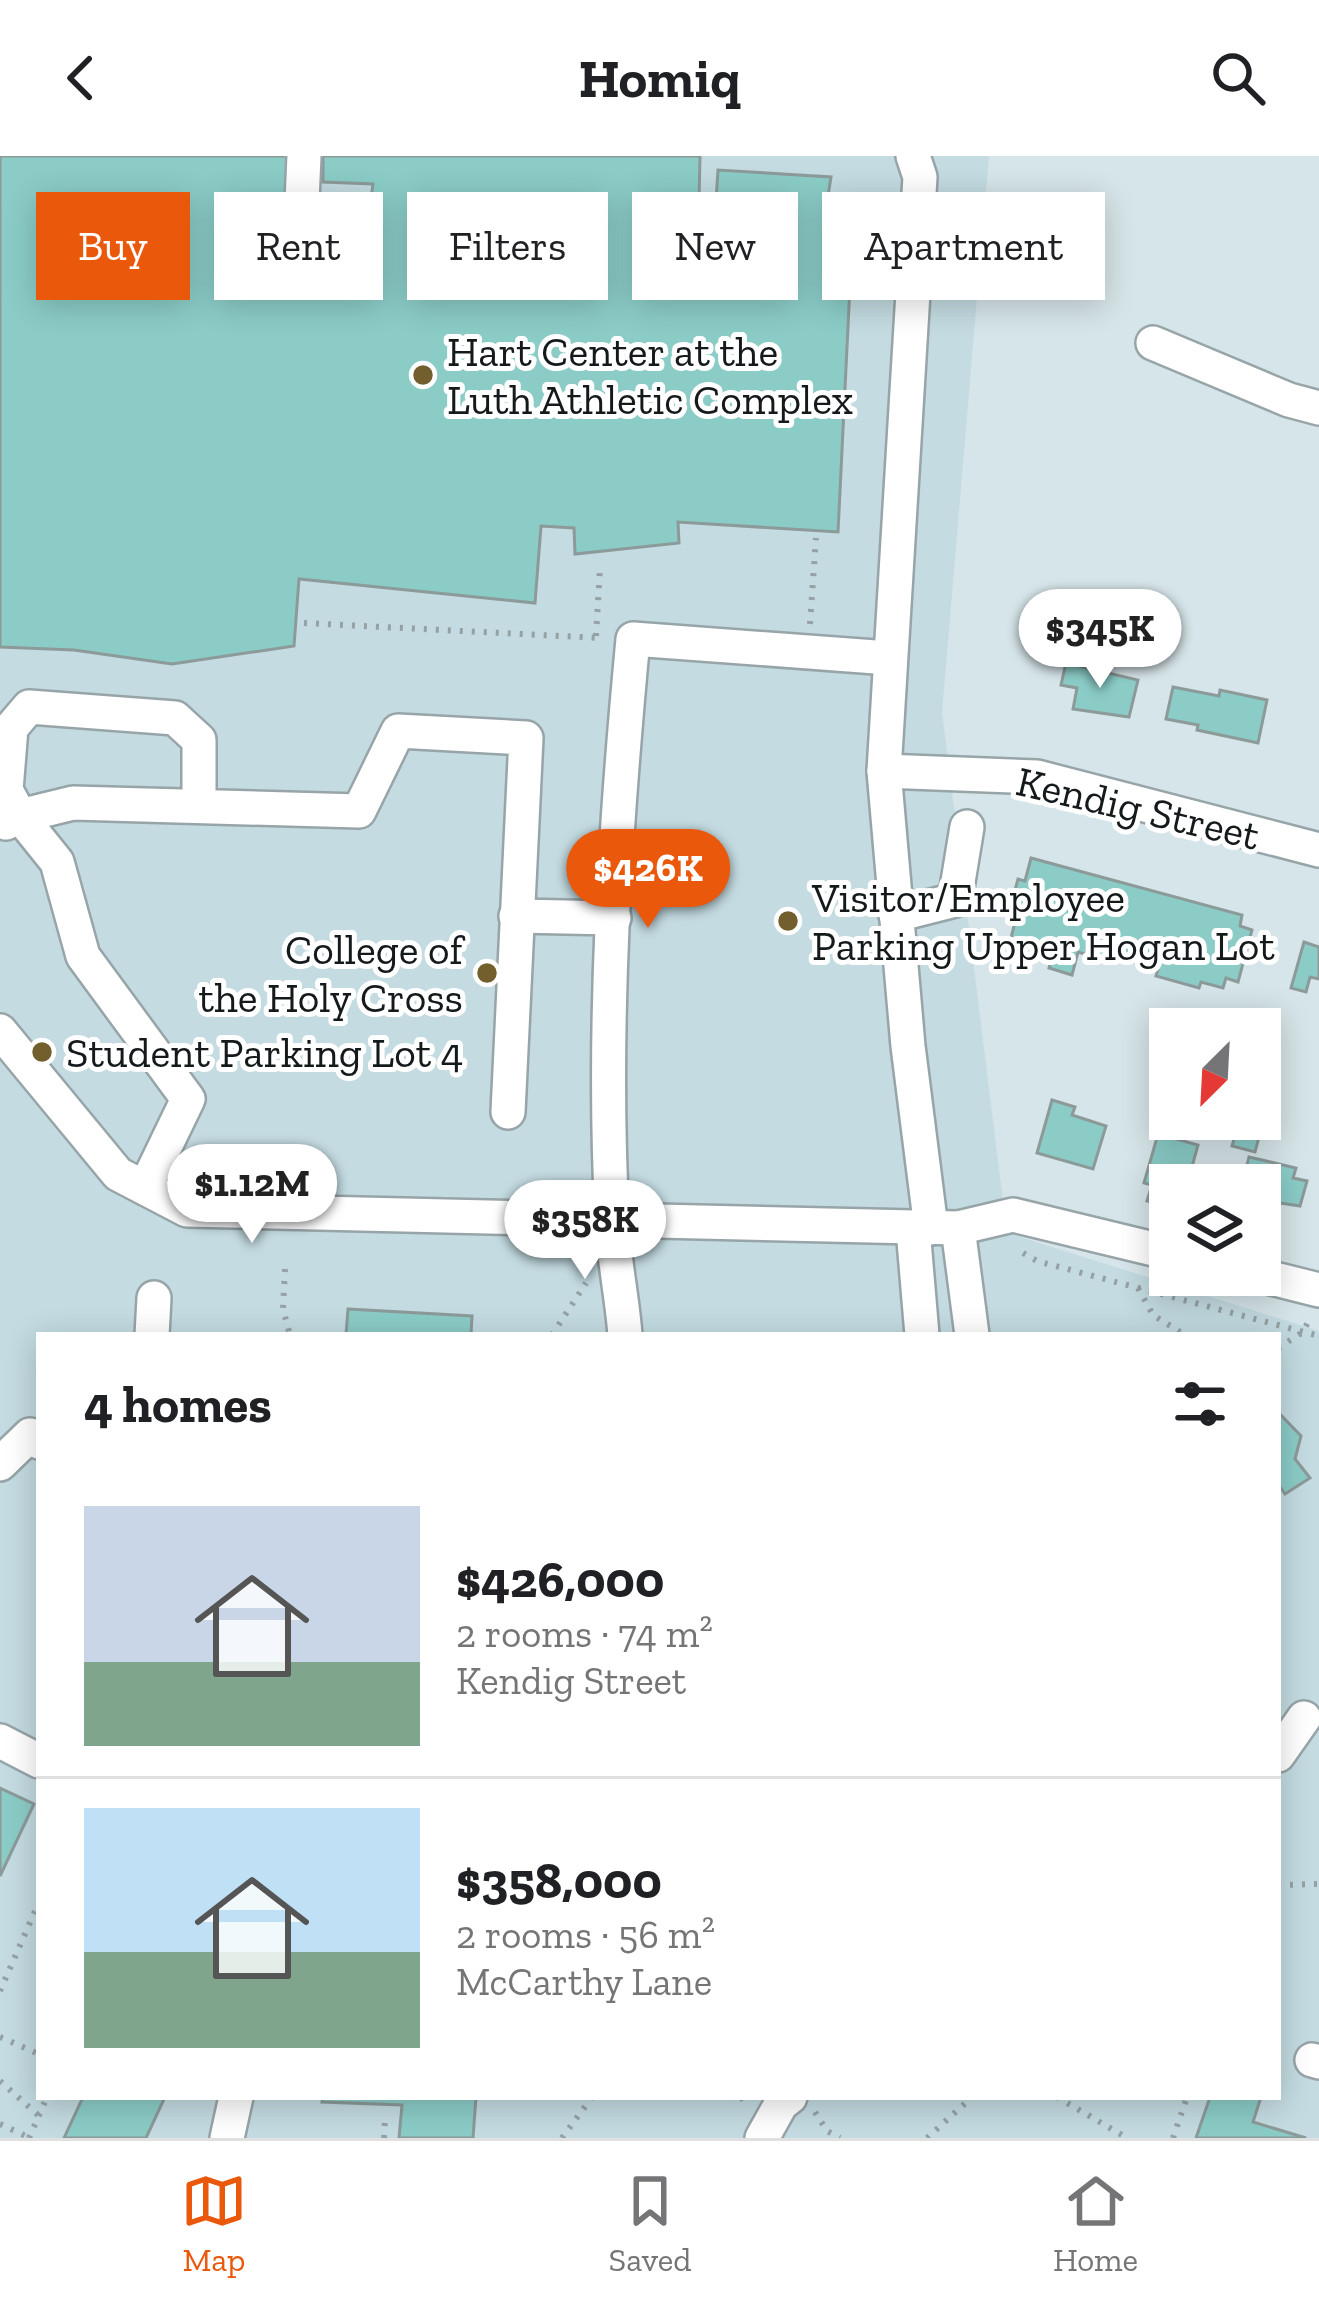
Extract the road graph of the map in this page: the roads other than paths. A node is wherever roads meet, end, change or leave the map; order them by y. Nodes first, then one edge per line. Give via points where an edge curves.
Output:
1 (304, 156) edge
2 (913, 156) edge
3 (302, 192) edge
4 (1153, 343) dead end
5 (1319, 408) edge
6 (889, 658) junction
7 (884, 771) junction
8 (199, 806) junction
9 (10, 821) edge
10 (967, 827) dead end
11 (1319, 850) edge
12 (896, 915) junction
13 (517, 916) junction
14 (614, 918) junction
15 (0, 1031) edge
16 (508, 1112) dead end
17 (145, 1188) junction
18 (612, 1222) junction
19 (934, 1228) junction
20 (1149, 1248) edge
21 (1281, 1286) edge
22 (154, 1298) dead end
23 (1315, 1302) edge
24 (152, 1332) edge
25 (625, 1332) edge
26 (922, 1332) edge
27 (971, 1332) edge
28 (36, 1440) edge
29 (0, 1464) edge
30 (1300, 1718) edge
31 (0, 1741) edge
32 (1281, 1750) edge
33 (36, 1759) edge
34 (235, 2100) edge
35 (802, 2104) edge
36 (227, 2138) edge
37 (762, 2138) edge

1 - 3 street
2 - 6 street via 920,177
4 - 5 street
6 - 7 street
6 - 14 street via 633,639
7 - 11 street, Kendig Street via 1036,777
7 - 12 street
8 - 9 street via 73,803
8 - 9 street via 200,740 175,718 29,707 11,728
8 - 13 street via 359,812 398,731 526,738
9 - 17 street via 57,862 83,956 188,1099
10 - 12 street via 955,900
12 - 19 street
13 - 14 street
13 - 16 street
14 - 18 street
15 - 17 street via 118,1174
17 - 18 street via 187,1210
18 - 19 street
18 - 25 street
19 - 20 street via 1013,1215
19 - 26 street
19 - 27 street
21 - 23 street
22 - 24 street
28 - 29 street via 30,1435
30 - 32 street
31 - 33 street
34 - 36 street
35 - 37 street via 782,2104

